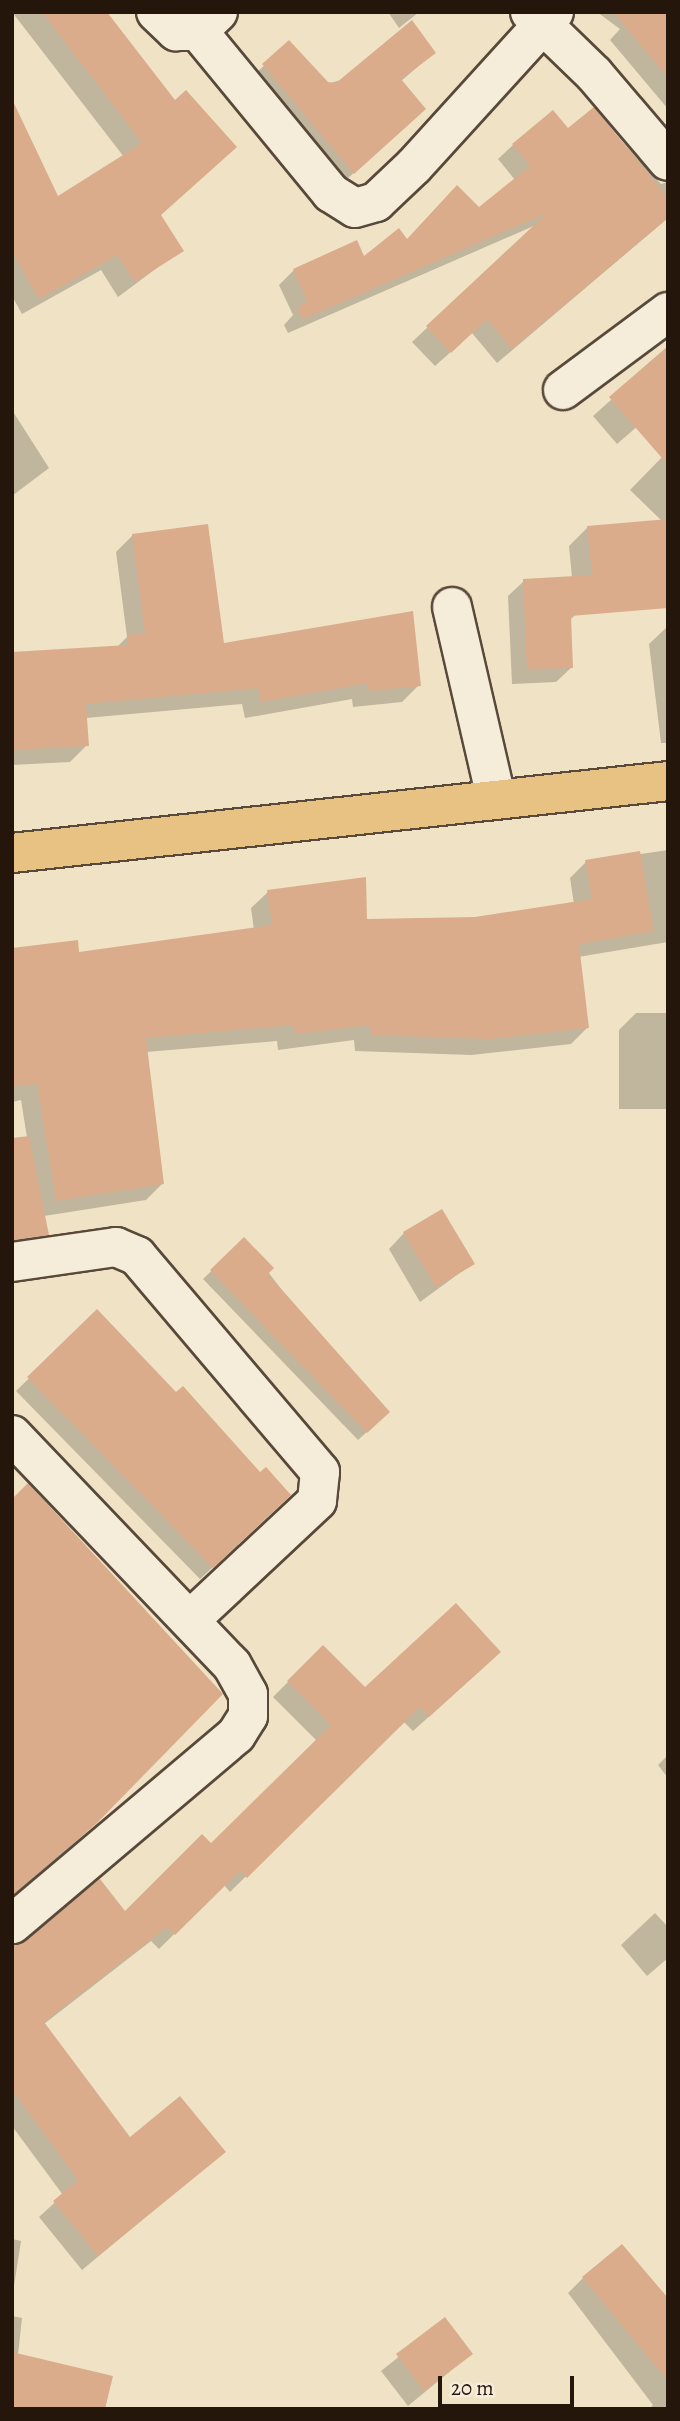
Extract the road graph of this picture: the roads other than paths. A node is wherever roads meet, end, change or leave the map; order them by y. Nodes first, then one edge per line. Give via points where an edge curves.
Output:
1 (156, 12) edge
2 (542, 17) edge
3 (208, 22) edge
4 (668, 161) edge
5 (668, 312) edge
6 (563, 390) dead end
7 (452, 607) dead end
8 (668, 781) edge
9 (496, 797) junction
10 (12, 853) edge
11 (12, 1262) edge
12 (12, 1435) edge
13 (192, 1618) junction
14 (12, 1924) edge

1 - 3 street via 176,32
2 - 3 street via 414,166 376,202 355,208 331,193
2 - 4 street
5 - 6 street
7 - 9 street
8 - 9 highway
9 - 10 highway
11 - 13 street via 116,1247 137,1256 320,1472 317,1501
12 - 13 street
13 - 14 street via 232,1665 247,1694 248,1717 236,1735

